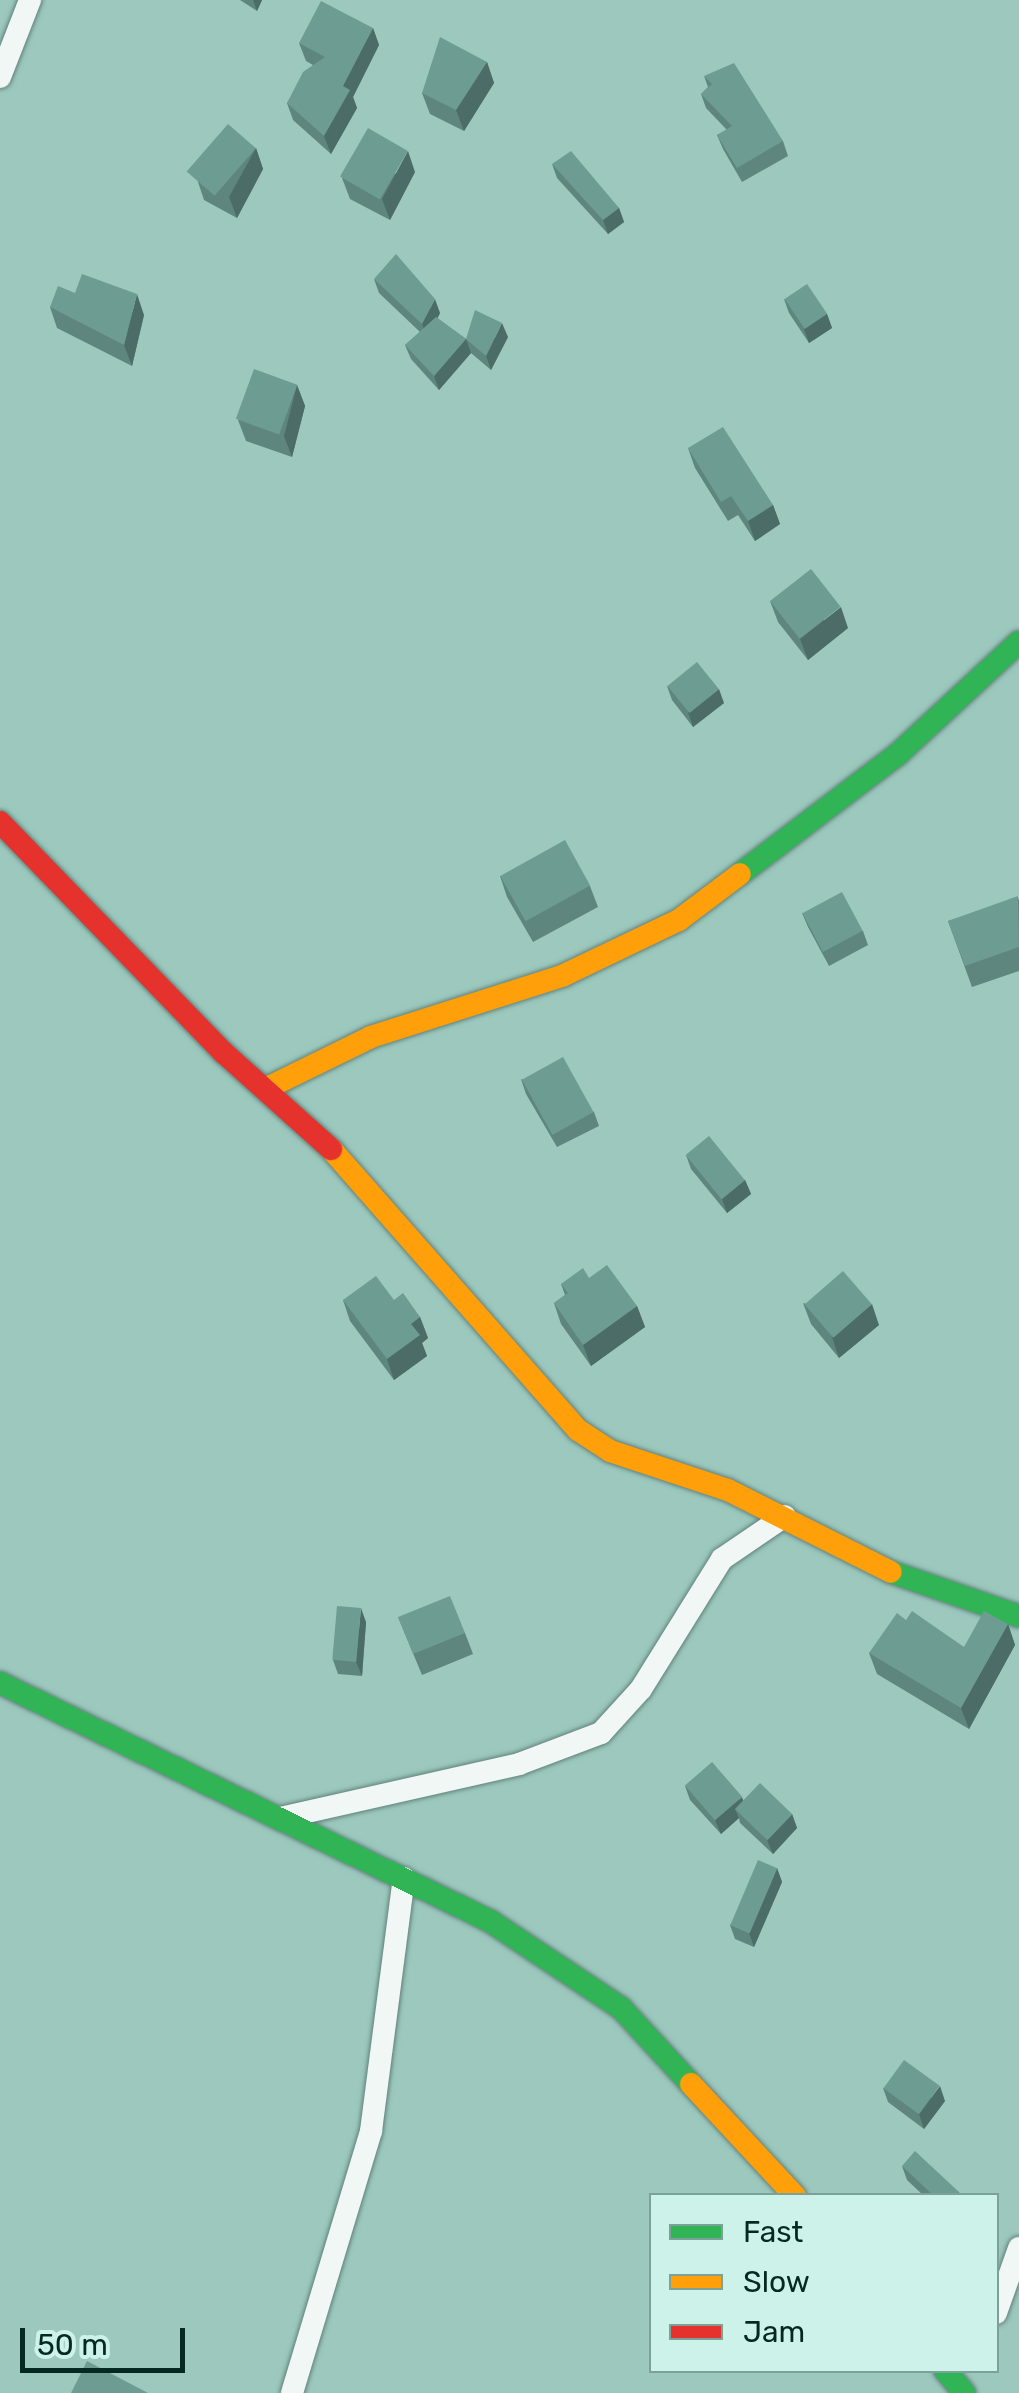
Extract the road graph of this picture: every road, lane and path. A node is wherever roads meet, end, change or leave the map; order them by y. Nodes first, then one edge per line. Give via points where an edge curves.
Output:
1 (30, 0) edge
2 (0, 77) edge
3 (1019, 642) edge
4 (0, 822) edge
5 (265, 1088) junction
6 (785, 1516) junction
7 (1019, 1616) edge
8 (0, 1683) edge
9 (280, 1818) junction
10 (404, 1878) junction
11 (792, 2193) edge
12 (1019, 2248) edge
13 (999, 2305) edge
14 (947, 2373) edge
15 (292, 2393) edge
16 (964, 2393) edge

1 - 2 street
3 - 5 street via 897,755 679,920 562,976 384,1032
4 - 5 street
5 - 6 street via 319,1135 578,1430 610,1451
6 - 7 street via 921,1586
6 - 9 street via 722,1559 642,1689 601,1733 519,1764
8 - 9 street
9 - 10 street
10 - 11 street via 490,1921 621,2008
10 - 15 street via 371,2131
12 - 13 street
14 - 16 street

